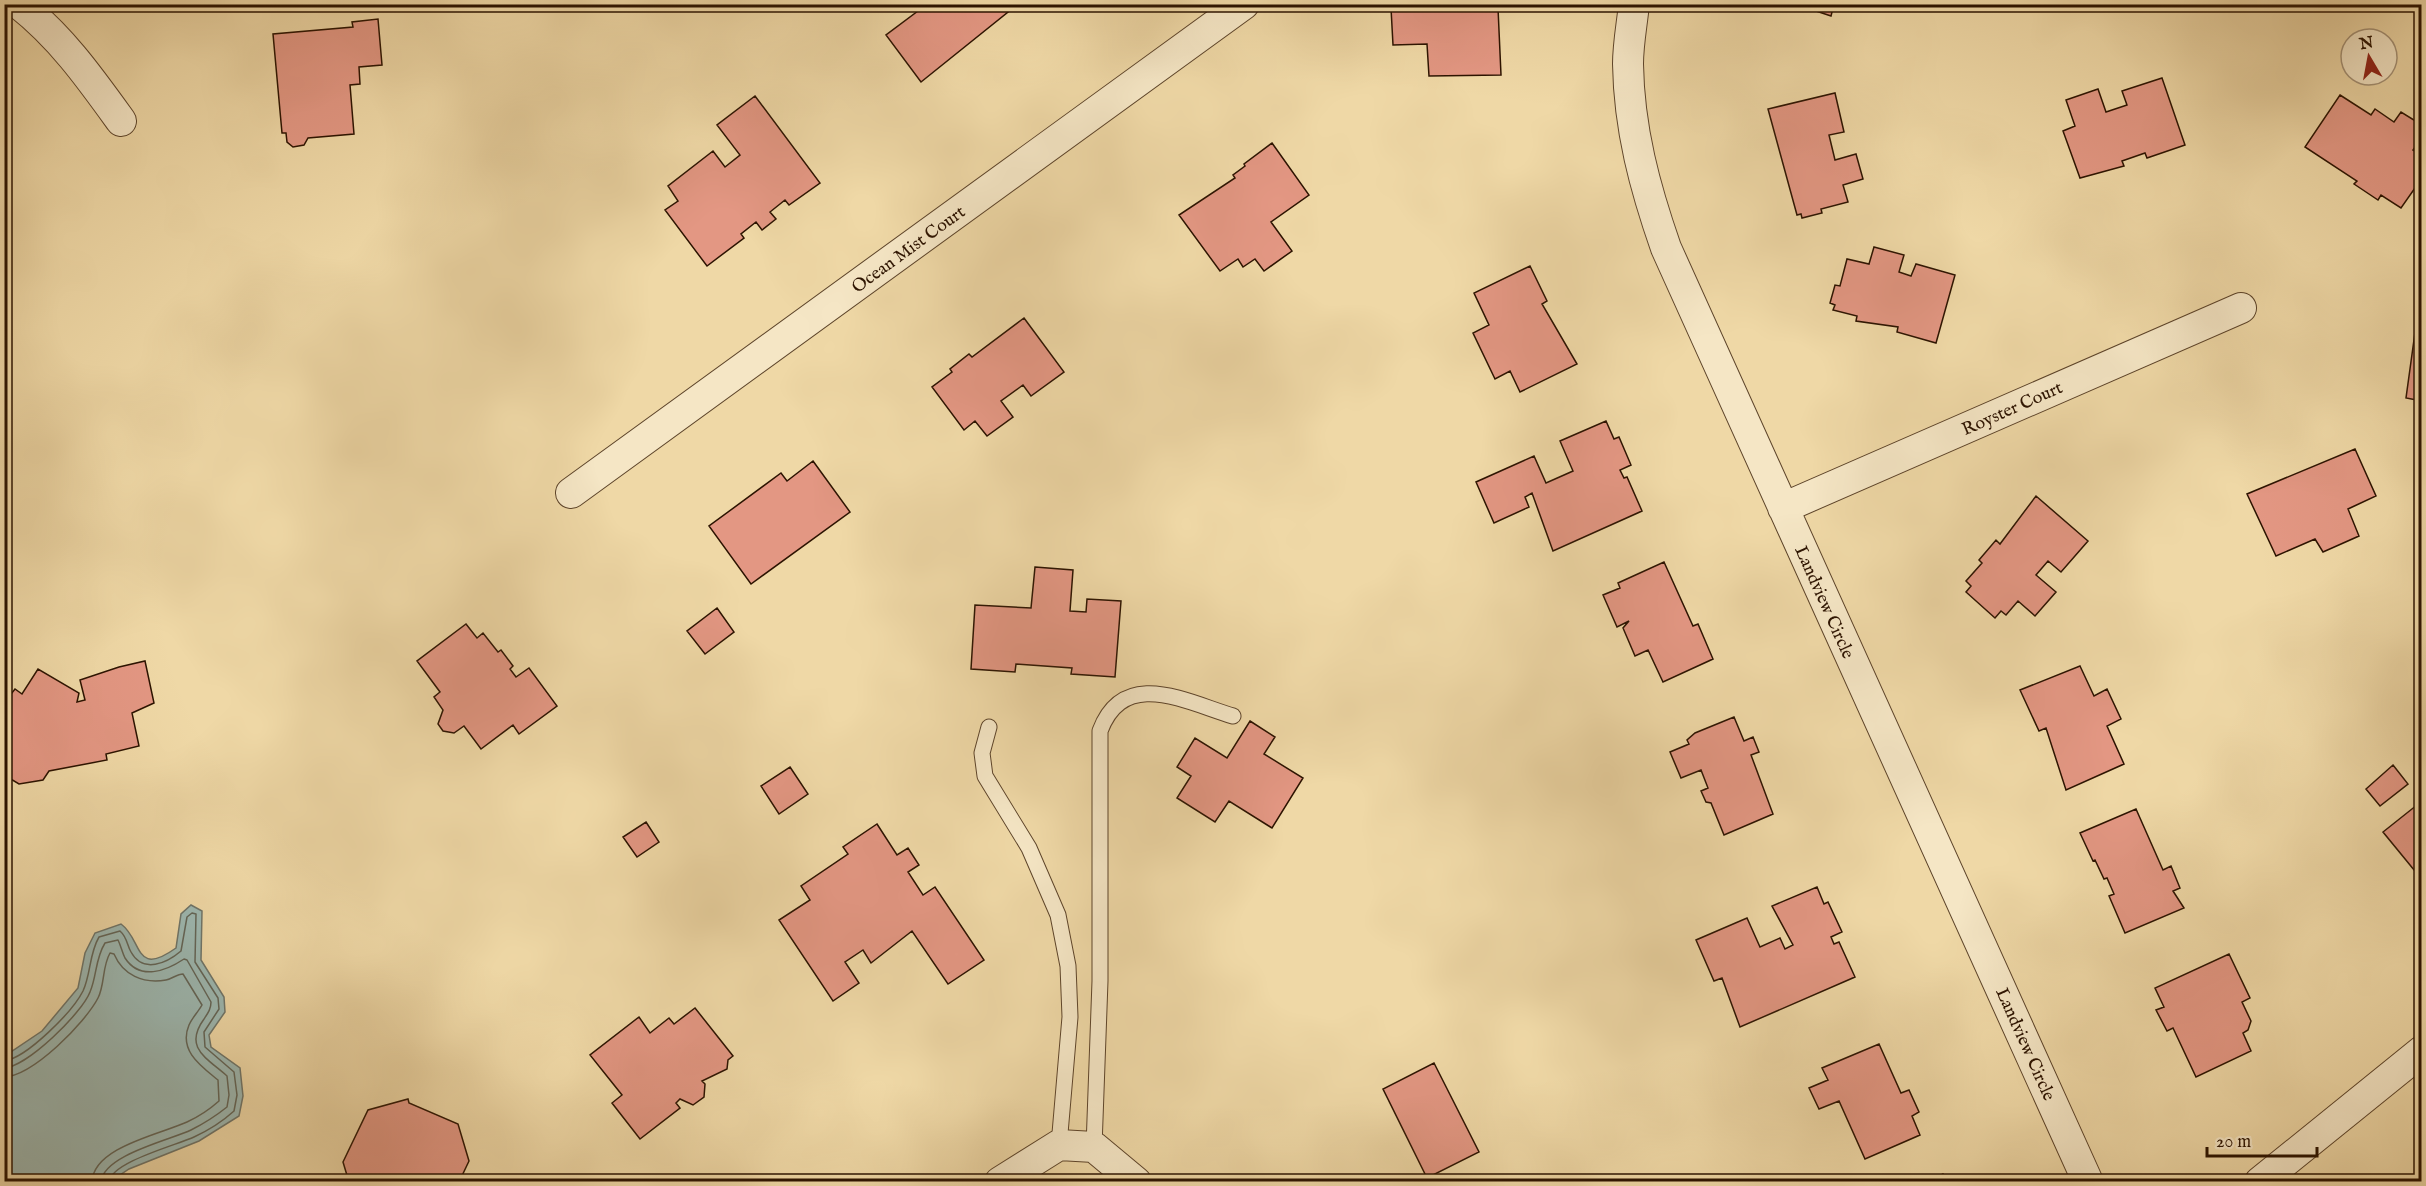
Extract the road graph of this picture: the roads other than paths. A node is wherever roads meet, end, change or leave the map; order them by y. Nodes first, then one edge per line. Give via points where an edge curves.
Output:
1 (19, 4) edge
2 (1245, 4) edge
3 (1634, 4) edge
4 (121, 121) dead end
5 (2241, 308) dead end
6 (571, 493) dead end
7 (1783, 508) junction
8 (1233, 716) dead end
9 (989, 727) dead end
10 (2421, 1051) edge
11 (1059, 1145) junction
12 (1094, 1147) junction
13 (1000, 1182) edge
14 (1136, 1182) edge
15 (2088, 1182) edge
16 (2260, 1182) edge

1 - 4 street via 77,59
2 - 6 street, Ocean Mist Court
3 - 7 street, Landview Circle via 1628,63 1632,126 1645,188 1666,248
5 - 7 street, Royster Court
7 - 15 street, Landview Circle
8 - 12 lane via 1162,694 1142,692 1119,701 1105,716 1100,731 1100,981
9 - 11 lane via 982,753 985,776 1029,848 1058,915 1068,966 1070,1017
10 - 16 street
11 - 12 street
11 - 13 street
12 - 14 street

